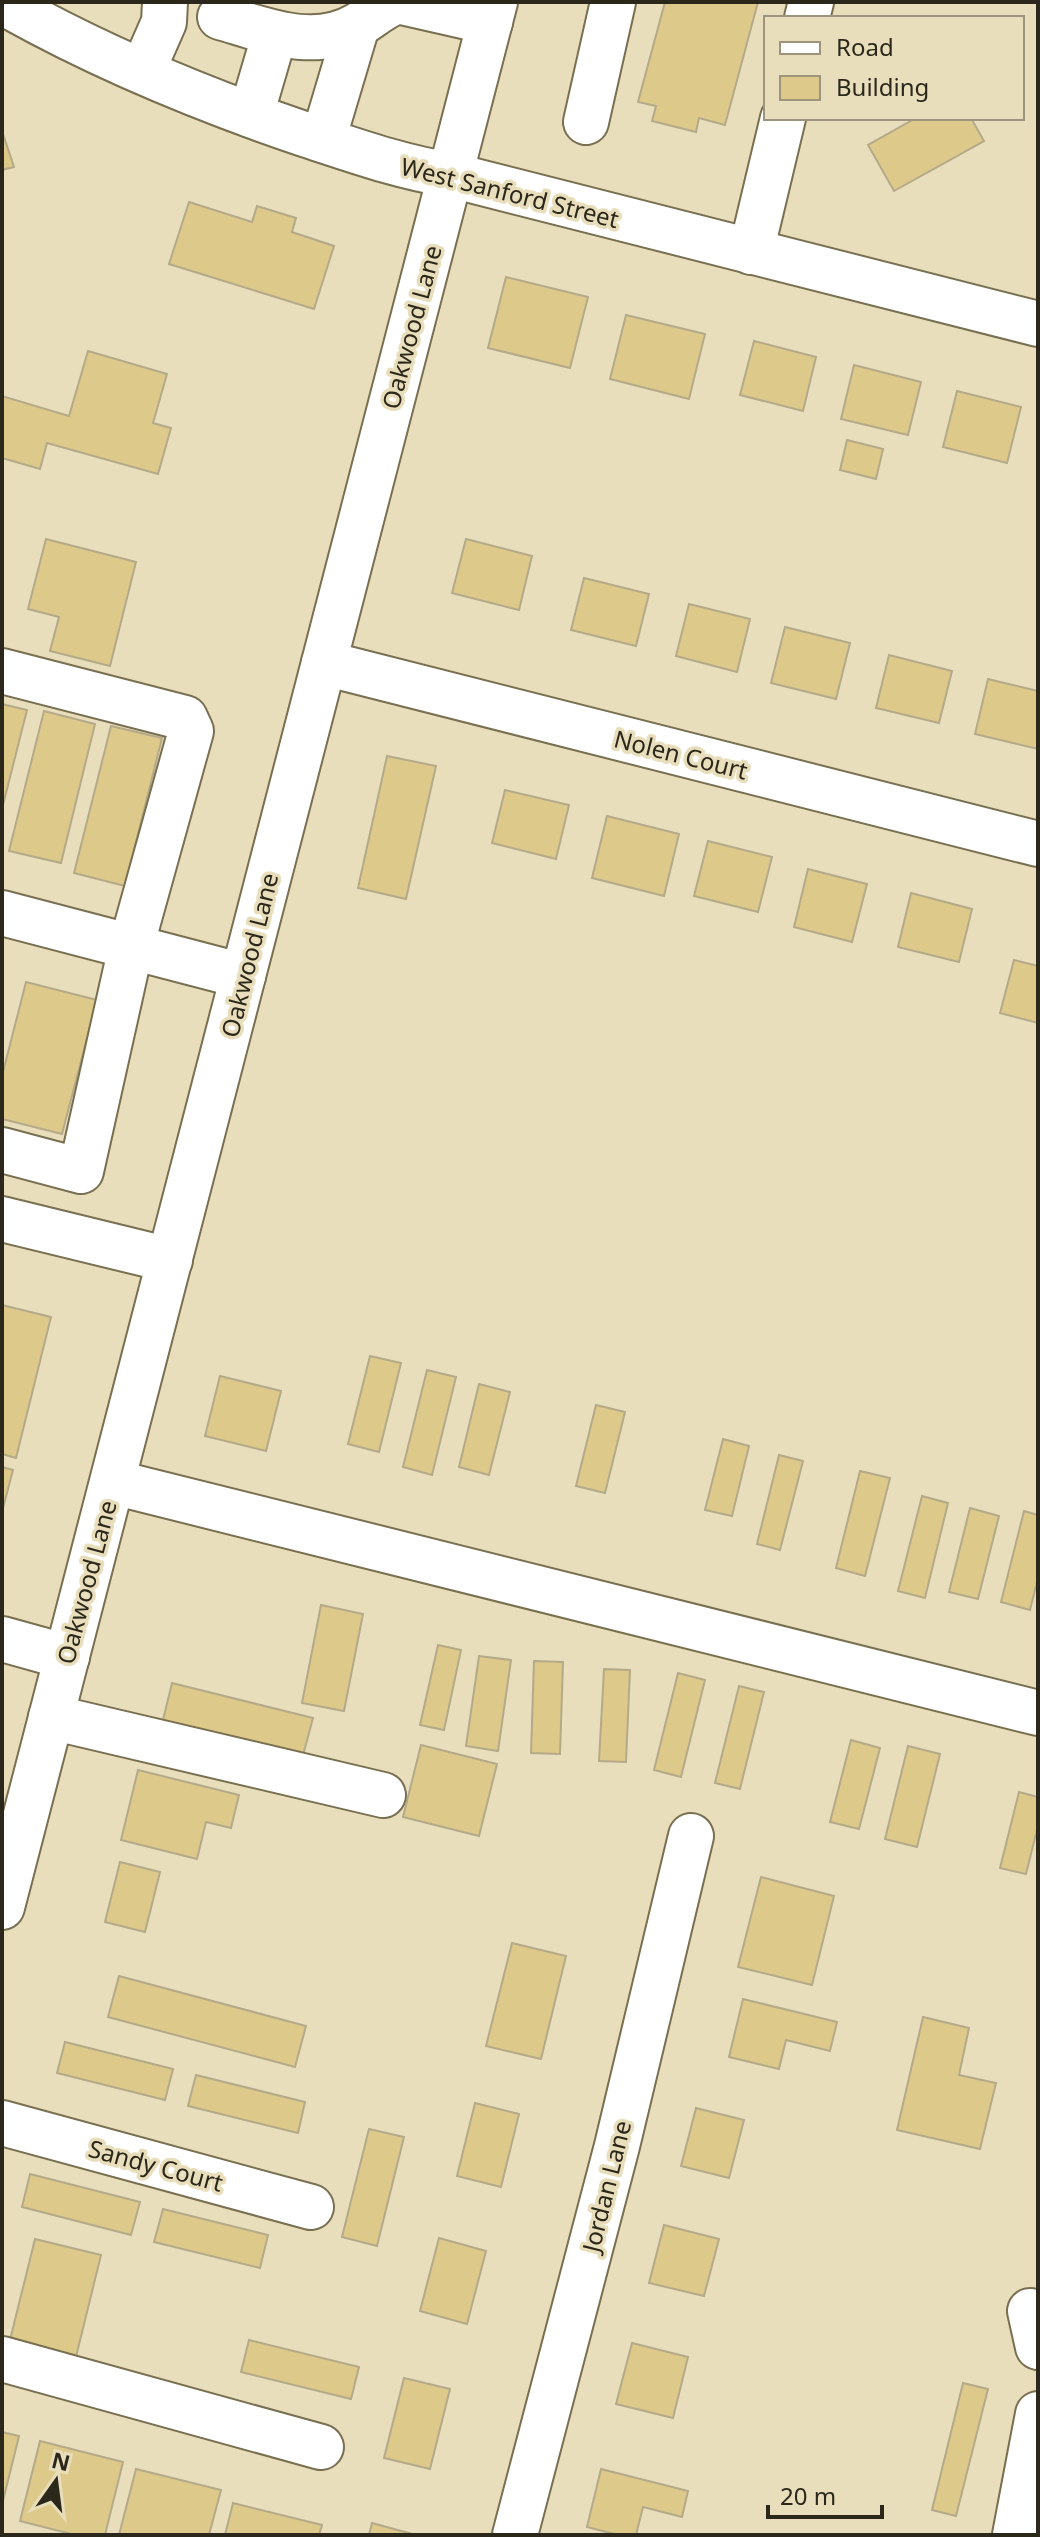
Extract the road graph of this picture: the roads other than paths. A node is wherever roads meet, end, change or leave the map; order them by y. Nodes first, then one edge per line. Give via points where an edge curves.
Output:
1 (165, 2) edge
2 (395, 2) edge
3 (402, 2) edge
4 (609, 3) edge
5 (18, 6) edge
6 (492, 12) edge
7 (220, 17) dead end
8 (357, 26) junction
9 (275, 33) junction
10 (143, 70) junction
11 (251, 115) junction
12 (783, 120) edge
13 (586, 122) dead end
14 (323, 140) junction
15 (451, 175) junction
16 (751, 252) junction
17 (1036, 314) edge
18 (324, 663) junction
19 (2, 671) edge
20 (1038, 844) edge
21 (2, 913) edge
22 (131, 947) junction
23 (243, 976) junction
24 (2, 1150) edge
25 (2, 1219) edge
26 (170, 1260) junction
27 (113, 1482) junction
28 (2, 1639) edge
29 (67, 1657) junction
30 (1038, 1713) edge
31 (51, 1717) junction
32 (383, 1795) dead end
33 (691, 1836) dead end
34 (2, 1907) edge
35 (2, 2123) edge
36 (311, 2207) dead end
37 (2, 2359) edge
38 (1038, 2414) edge
39 (321, 2447) dead end
40 (515, 2535) edge
41 (1015, 2535) edge

1 - 10 street via 164,22
2 - 8 street
3 - 6 street
4 - 13 street
5 - 10 street, West Sanford Street
6 - 15 street, Oakwood Lane
7 - 9 street
8 - 9 street via 325,36 290,38
8 - 14 street
9 - 11 street
10 - 11 street, West Sanford Street
11 - 14 street, West Sanford Street
12 - 16 street
14 - 15 street, West Sanford Street via 405,168
15 - 16 street, West Sanford Street
15 - 18 street, Oakwood Lane
16 - 17 street, West Sanford Street
18 - 20 street, Nolen Court
18 - 23 street, Oakwood Lane
19 - 22 street via 190,723
21 - 22 street
22 - 23 street
22 - 24 street via 81,1171
23 - 26 street, Oakwood Lane
25 - 26 street
26 - 27 street, Oakwood Lane
27 - 29 street, Oakwood Lane
27 - 30 street
28 - 29 street
29 - 31 street, Oakwood Lane
31 - 32 street
31 - 34 street, Oakwood Lane
33 - 40 street, Jordan Lane
35 - 36 street, Sandy Court
37 - 39 street
38 - 41 street

